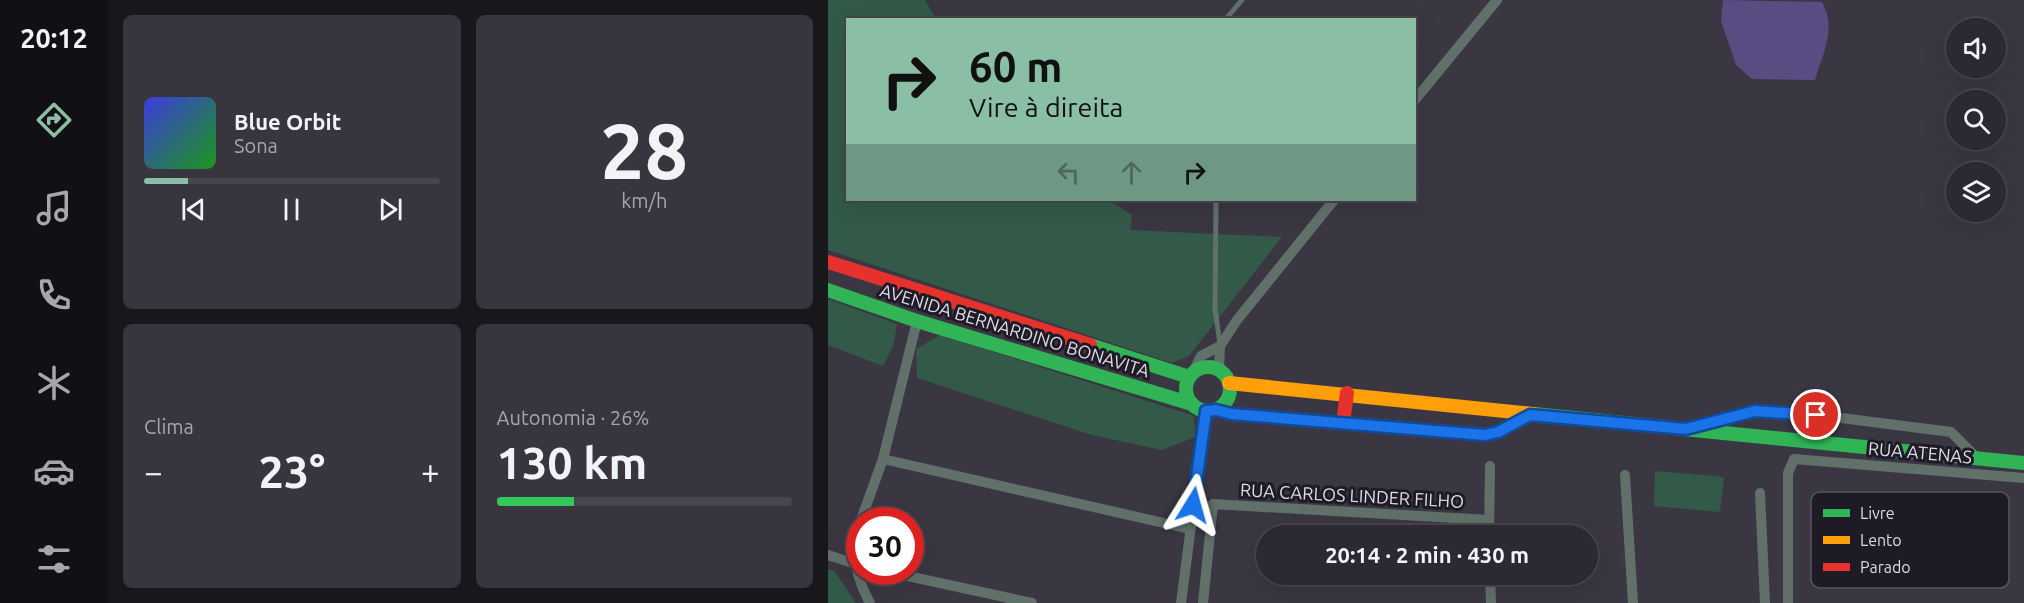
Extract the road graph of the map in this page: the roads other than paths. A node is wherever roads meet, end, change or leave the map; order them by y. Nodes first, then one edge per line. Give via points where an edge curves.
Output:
1 (1242, 0) edge
2 (1497, 0) edge
3 (1227, 18) edge
4 (1416, 99) edge
5 (1216, 201) edge
6 (1333, 201) edge
7 (828, 262) edge
8 (828, 290) edge
9 (917, 321) junction
10 (1220, 346) junction
11 (1219, 370) junction
12 (1190, 375) junction
13 (1229, 383) junction
14 (1347, 393) junction
15 (1192, 404) junction
16 (1211, 410) junction
17 (1530, 415) junction
18 (1343, 423) junction
19 (1686, 429) junction
20 (1977, 458) junction
21 (883, 459) junction
22 (2024, 463) edge
23 (1490, 466) dead end
24 (1625, 476) dead end
25 (2024, 478) edge
26 (1760, 494) dead end
27 (866, 507) edge
28 (1489, 520) junction
29 (1489, 525) edge
30 (1190, 529) junction
31 (828, 555) edge
32 (846, 561) edge
33 (924, 580) edge
34 (864, 585) edge
35 (1490, 585) edge
36 (870, 603) edge
37 (1032, 603) edge
38 (1181, 603) edge
39 (1203, 603) edge
40 (1491, 603) edge
41 (1633, 603) edge
42 (1765, 603) edge
43 (1788, 603) edge

1 - 3 lane
2 - 4 street
5 - 10 lane via 1215,309
6 - 10 street
7 - 12 main road, AVENIDA BERNARDINO BONAVITA
8 - 9 main road, AVENIDA BERNARDINO BONAVITA
9 - 15 main road, AVENIDA BERNARDINO BONAVITA
9 - 21 street
10 - 11 street
10 - 12 street via 1201,356
11 - 12 main road, AVENIDA BERNARDINO BONAVITA via 1202,367
11 - 13 main road
12 - 15 main road via 1186,391
13 - 14 main road
13 - 16 main road via 1228,399
14 - 17 main road
14 - 18 main road
15 - 16 main road, AVENIDA BERNARDINO BONAVITA
16 - 18 main road, AVENIDA BERNARDINO BONAVITA
16 - 30 street
17 - 18 main road, AVENIDA BERNARDINO BONAVITA via 1485,435
17 - 19 main road
19 - 20 main road
19 - 20 street via 1755,411 1794,412 1951,432
20 - 22 main road
21 - 27 street
21 - 30 street
23 - 28 street
24 - 41 street
25 - 43 street, RUA ATENAS via 1797,457 1791,461 1788,473
26 - 42 street
28 - 29 street
28 - 39 street, RUA CARLOS LINDER FILHO via 1213,504
30 - 38 street
31 - 32 street
33 - 37 street
34 - 36 street
35 - 40 street

